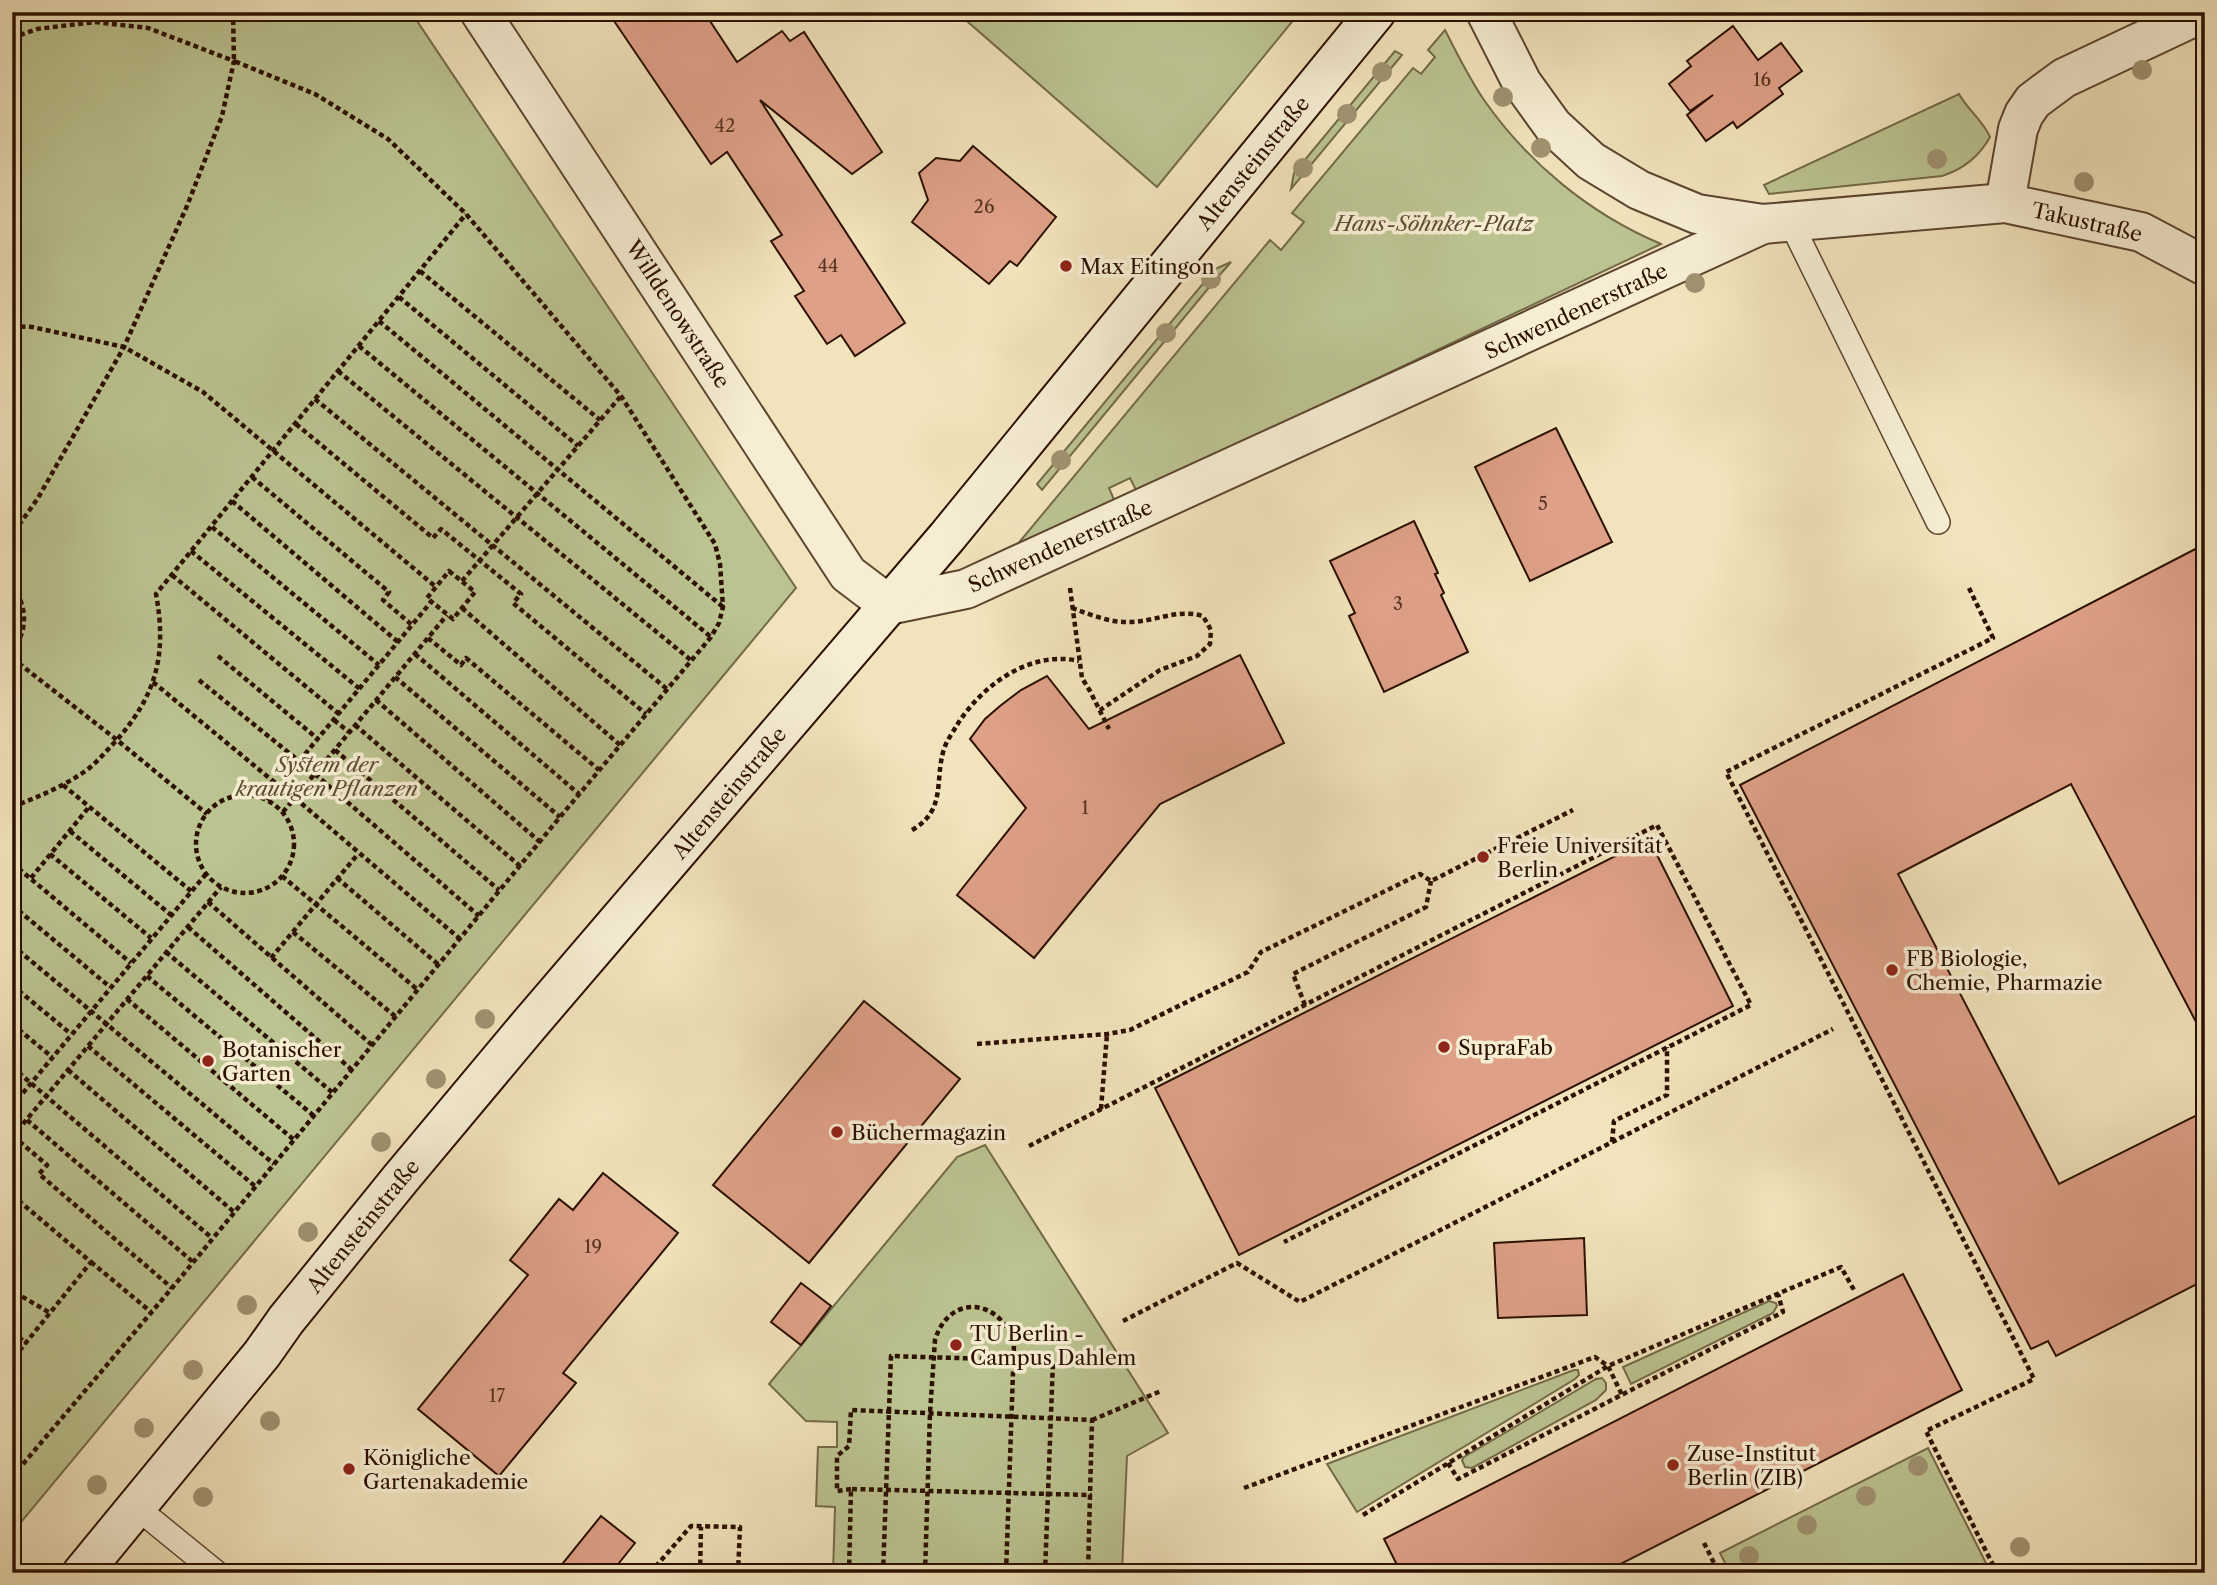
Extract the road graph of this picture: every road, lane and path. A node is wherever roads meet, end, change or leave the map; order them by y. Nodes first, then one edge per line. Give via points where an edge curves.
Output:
1 (233, 12) edge
2 (480, 12) edge
3 (1376, 12) edge
4 (1486, 12) edge
5 (2204, 12) edge
6 (12, 38) edge
7 (234, 61) junction
8 (2005, 203) junction
9 (466, 214) junction
10 (1777, 223) junction
11 (2205, 266) edge
12 (420, 271) junction
13 (399, 297) junction
14 (379, 321) junction
15 (12, 326) edge
16 (359, 346) junction
17 (124, 348) junction
18 (338, 371) junction
19 (621, 396) junction
20 (315, 399) junction
21 (600, 420) junction
22 (296, 424) junction
23 (578, 446) junction
24 (273, 451) junction
25 (558, 469) junction
26 (252, 477) junction
27 (538, 493) junction
28 (232, 501) junction
29 (516, 518) junction
30 (1938, 522) dead end
31 (212, 527) junction
32 (12, 535) edge
33 (493, 545) junction
34 (191, 551) junction
35 (480, 560) junction
36 (172, 575) junction
37 (1070, 580) dead end
38 (461, 581) junction
39 (12, 585) edge
40 (436, 587) junction
41 (1969, 588) dead end
42 (431, 602) junction
43 (889, 604) junction
44 (723, 607) junction
45 (463, 608) junction
46 (1072, 608) junction
47 (447, 615) junction
48 (412, 625) junction
49 (711, 637) junction
50 (428, 638) junction
51 (398, 642) junction
52 (12, 650) edge
53 (415, 654) junction
54 (218, 656) dead end
55 (12, 658) edge
56 (1079, 660) junction
57 (692, 661) junction
58 (379, 665) junction
59 (395, 677) junction
60 (199, 680) dead end
61 (153, 682) junction
62 (360, 689) junction
63 (667, 689) junction
64 (376, 700) junction
65 (1100, 710) junction
66 (339, 714) junction
67 (646, 714) junction
68 (334, 720) junction
69 (355, 725) junction
70 (1109, 729) dead end
71 (349, 732) junction
72 (318, 739) junction
73 (117, 740) junction
74 (620, 745) junction
75 (335, 750) junction
76 (299, 761) junction
77 (599, 770) junction
78 (315, 774) junction
79 (63, 785) junction
80 (279, 786) junction
81 (579, 794) junction
82 (295, 798) junction
83 (267, 800) junction
84 (12, 807) edge
85 (89, 807) junction
86 (1573, 810) dead end
87 (283, 812) junction
88 (207, 814) junction
89 (560, 817) junction
90 (912, 830) dead end
91 (70, 831) junction
92 (540, 842) junction
93 (50, 854) junction
94 (358, 854) junction
95 (12, 863) edge
96 (520, 866) junction
97 (206, 874) junction
98 (282, 876) junction
99 (31, 878) junction
100 (337, 878) junction
101 (1431, 881) junction
102 (221, 887) junction
103 (191, 891) junction
104 (499, 891) junction
105 (208, 902) junction
106 (316, 904) junction
107 (12, 905) edge
108 (171, 915) junction
109 (479, 916) junction
110 (188, 927) junction
111 (293, 932) junction
112 (151, 938) junction
113 (460, 939) junction
114 (12, 945) edge
115 (166, 952) junction
116 (271, 958) junction
117 (131, 963) junction
118 (439, 965) junction
119 (147, 976) junction
120 (12, 985) edge
121 (110, 987) junction
122 (418, 990) junction
123 (127, 999) junction
124 (1305, 1005) junction
125 (91, 1010) junction
126 (396, 1017) junction
127 (107, 1023) junction
128 (12, 1024) edge
129 (1833, 1029) dead end
130 (71, 1034) junction
131 (1107, 1034) junction
132 (977, 1044) dead end
133 (372, 1045) junction
134 (88, 1046) junction
135 (1667, 1047) junction
136 (52, 1057) junction
137 (12, 1067) edge
138 (68, 1070) junction
139 (352, 1070) junction
140 (31, 1083) junction
141 (333, 1093) junction
142 (47, 1096) junction
143 (13, 1105) edge
144 (1101, 1109) junction
145 (314, 1116) junction
146 (27, 1120) junction
147 (13, 1137) edge
148 (294, 1140) junction
149 (1612, 1142) junction
150 (1029, 1146) dead end
151 (274, 1164) junction
152 (256, 1187) junction
153 (12, 1195) edge
154 (234, 1212) junction
155 (212, 1238) junction
156 (1284, 1242) dead end
157 (91, 1262) junction
158 (193, 1262) junction
159 (12, 1284) edge
160 (172, 1288) junction
161 (1854, 1290) dead end
162 (1778, 1294) junction
163 (151, 1312) junction
164 (50, 1313) junction
165 (1123, 1321) dead end
166 (12, 1332) edge
167 (26, 1343) junction
168 (934, 1356) junction
169 (12, 1360) edge
170 (1014, 1360) junction
171 (1608, 1366) junction
172 (1161, 1391) dead end
173 (1622, 1395) junction
174 (888, 1411) junction
175 (930, 1413) junction
176 (1011, 1417) junction
177 (1050, 1419) junction
178 (1093, 1420) junction
179 (1448, 1463) junction
180 (12, 1477) edge
181 (1244, 1488) dead end
182 (851, 1489) junction
183 (886, 1490) junction
184 (927, 1492) junction
185 (1009, 1493) junction
186 (1046, 1494) junction
187 (1090, 1495) junction
188 (136, 1507) junction
189 (1363, 1516) dead end
190 (701, 1527) junction
191 (1704, 1543) dead end
192 (82, 1573) edge
193 (217, 1573) edge
194 (650, 1573) edge
195 (700, 1573) edge
196 (738, 1573) edge
197 (849, 1573) edge
198 (883, 1573) edge
199 (925, 1573) edge
200 (1006, 1573) edge
201 (1045, 1573) edge
202 (1088, 1573) edge
203 (1720, 1573) edge
204 (1997, 1573) edge

1 - 7 path
2 - 43 street, Willdenowstraße via 848,574
3 - 43 street, Altensteinstraße
4 - 10 street via 1522,83 1553,126 1591,161 1639,190 1697,215
5 - 8 street via 2064,78 2033,101 2018,129
6 - 7 path via 37,29 95,22 148,28
7 - 9 path via 315,94 388,139
7 - 17 path via 222,116
8 - 10 street, Schwendenerstraße
8 - 11 street, Takustraße via 2141,232
9 - 12 path
9 - 19 path
10 - 30 lane
10 - 43 street, Schwendenerstraße via 966,589
12 - 13 path
12 - 21 path
13 - 14 path
13 - 23 path
14 - 16 path
14 - 25 path
15 - 17 path
16 - 18 path
16 - 27 path
17 - 24 path via 203,392
17 - 32 path
18 - 20 path
18 - 29 path
19 - 21 path
19 - 44 path via 715,544
20 - 22 path
20 - 33 path
21 - 23 path
22 - 24 path
22 - 35 path via 433,538 441,528
23 - 25 path
24 - 26 path
24 - 40 path
25 - 27 path
25 - 44 path
26 - 28 path
26 - 48 path via 389,592 383,600
27 - 29 path
27 - 49 path
28 - 31 path
28 - 51 path
29 - 33 path
29 - 57 path
31 - 34 path
31 - 58 path
33 - 35 path
33 - 63 path
34 - 36 path
34 - 62 path
35 - 38 path
35 - 67 path via 521,594 513,603
36 - 61 path via 156,594 162,633
36 - 66 path
37 - 46 path
38 - 40 path via 449,571
38 - 45 path via 475,592
39 - 52 path via 24,616
40 - 42 path via 427,598
41 - 204 path via 1993,638 1726,772 2034,1379 1926,1431
42 - 47 path
42 - 48 path
43 - 188 street, Altensteinstraße via 401,1178
44 - 49 path
45 - 47 path via 453,619
45 - 74 path
46 - 56 path
46 - 65 path via 1124,622 1189,612 1203,616 1211,630 1210,644 1197,656 1160,670
47 - 50 path
48 - 51 path
49 - 57 path
50 - 53 path
50 - 77 path via 461,665 466,658
51 - 58 path
53 - 59 path
53 - 81 path
54 - 72 path
55 - 73 path
56 - 65 path via 1082,678
56 - 90 path via 1044,660 1010,672 966,711 945,746 935,808
57 - 63 path
58 - 62 path
59 - 64 path
59 - 89 path
60 - 76 path
61 - 73 path
61 - 80 path
62 - 66 path
63 - 67 path
64 - 69 path
64 - 92 path
65 - 70 path
66 - 68 path
67 - 74 path
68 - 71 path
68 - 72 path
69 - 71 path
69 - 96 path
71 - 75 path
72 - 76 path
73 - 79 path via 95,763
73 - 88 path
74 - 77 path
75 - 78 path
75 - 104 path
76 - 80 path
77 - 81 path
78 - 82 path
78 - 109 path
79 - 84 path
79 - 85 path
80 - 83 path
81 - 89 path
82 - 87 path
82 - 94 path
83 - 87 path
83 - 88 path via 229,798
85 - 91 path
85 - 103 path
86 - 101 path
87 - 98 path via 292,828 294,854
88 - 97 path via 196,835 198,861
89 - 92 path
91 - 93 path
91 - 108 path
92 - 96 path
93 - 99 path
93 - 112 path
94 - 100 path
94 - 113 path
95 - 99 path
96 - 104 path
97 - 102 path
97 - 103 path
98 - 102 path via 261,891
98 - 106 path
99 - 117 path
100 - 106 path
100 - 118 path
101 - 124 path via 1426,906 1293,974
101 - 131 path via 1420,874 1261,952 1248,972 1130,1030
102 - 105 path
103 - 108 path
104 - 109 path
105 - 110 path
105 - 116 path
106 - 111 path
106 - 122 path
107 - 121 path
108 - 112 path
109 - 113 path
110 - 115 path
110 - 139 path
111 - 116 path
111 - 126 path
112 - 117 path
113 - 118 path
114 - 125 path
115 - 119 path
115 - 141 path
116 - 133 path
117 - 121 path
118 - 122 path
119 - 123 path
119 - 145 path
120 - 130 path
121 - 125 path
122 - 126 path
123 - 127 path
123 - 148 path
124 - 135 path via 1657,825 1751,1005
124 - 144 path
125 - 127 path
125 - 130 path
126 - 133 path
127 - 134 path
127 - 151 path
128 - 136 path
129 - 149 path
130 - 136 path
131 - 132 path
131 - 144 path
133 - 139 path
134 - 138 path
134 - 152 path
135 - 149 path via 1667,1095 1614,1121
135 - 156 path
136 - 140 path
137 - 140 path
138 - 142 path
138 - 154 path
139 - 141 path
140 - 142 path
140 - 143 path
141 - 145 path
142 - 146 path
142 - 155 path
144 - 150 path
145 - 148 path
146 - 147 path
146 - 158 path
147 - 160 path via 47,1165 39,1174
148 - 151 path
149 - 165 path via 1300,1302 1237,1263
151 - 152 path
152 - 154 path
153 - 157 path
154 - 155 path
155 - 158 path
157 - 163 path
157 - 164 path
158 - 160 path
159 - 164 path via 16,1293
160 - 163 path
161 - 162 path via 1841,1267
162 - 171 path
162 - 173 path via 1783,1312
163 - 180 path
164 - 167 path
166 - 167 path
167 - 169 path
168 - 170 path
168 - 170 path via 939,1329 946,1319 976,1306 996,1313 1008,1328
168 - 174 path via 891,1356
168 - 175 path
170 - 176 path
170 - 177 path via 1053,1361
171 - 173 path
171 - 179 path
171 - 181 path via 1595,1357
172 - 178 path
173 - 179 path via 1458,1479
174 - 175 path
174 - 182 path via 851,1410 849,1446 836,1456 837,1491
174 - 183 path
175 - 176 path
175 - 184 path
176 - 177 path
176 - 185 path
177 - 178 path
177 - 186 path
178 - 187 path
179 - 189 path
182 - 183 path
182 - 197 path
183 - 184 path
183 - 198 path
184 - 185 path
184 - 199 path
185 - 186 path
185 - 200 path
186 - 187 path
186 - 201 path
187 - 202 path
188 - 192 street, Altensteinstraße
188 - 193 lane
190 - 194 path via 691,1526
190 - 195 path
190 - 196 path via 740,1527
191 - 203 path

